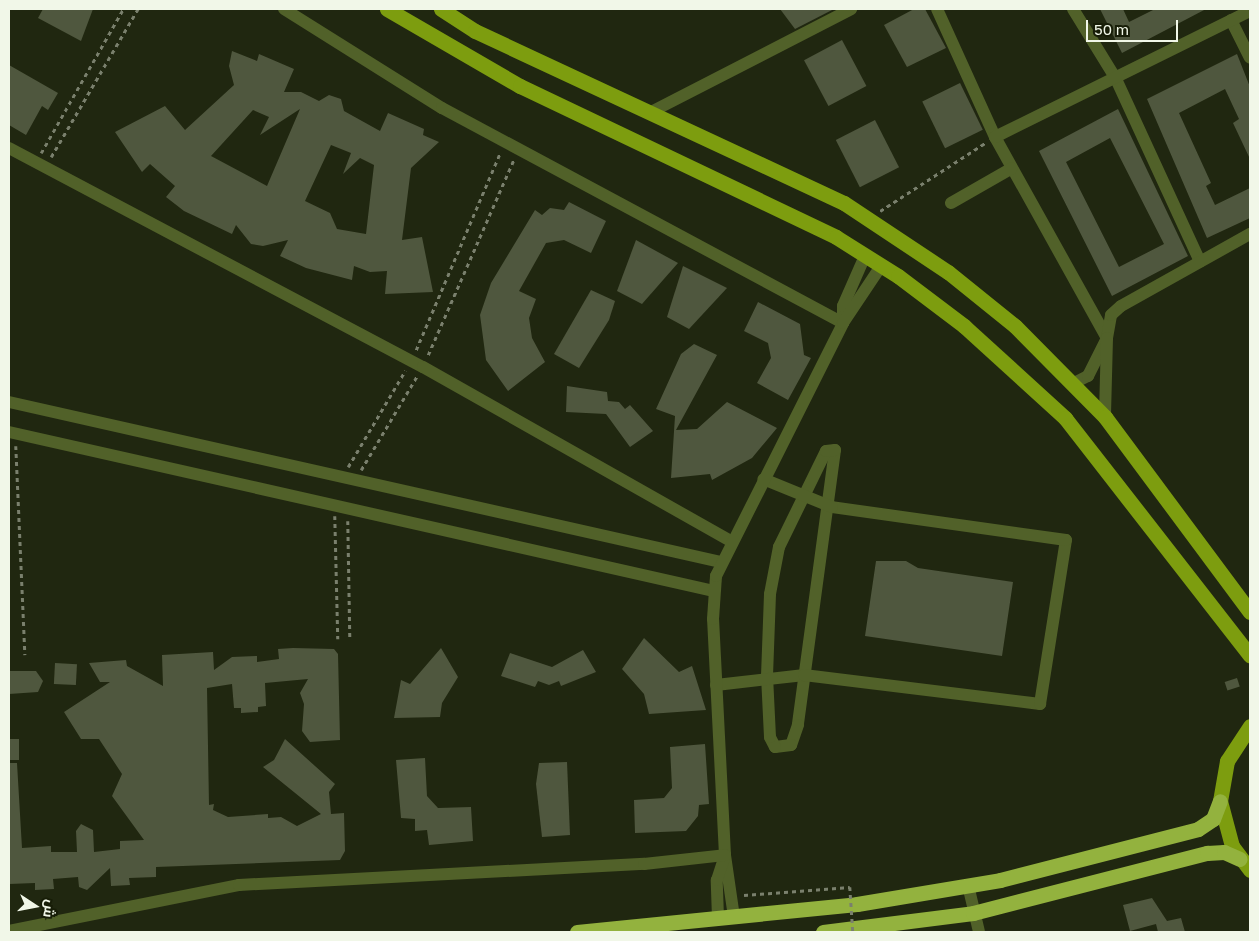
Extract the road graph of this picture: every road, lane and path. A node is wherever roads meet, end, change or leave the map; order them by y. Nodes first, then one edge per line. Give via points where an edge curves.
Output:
1 (123, 9) edge
2 (138, 9) edge
3 (284, 9) edge
4 (387, 9) edge
5 (441, 9) edge
6 (851, 9) edge
7 (937, 9) edge
8 (1073, 9) edge
9 (1250, 11) edge
10 (1231, 20) junction
11 (1250, 58) edge
12 (1116, 79) junction
13 (651, 112) junction
14 (995, 137) junction
15 (505, 142) junction
16 (9, 148) edge
17 (518, 150) junction
18 (40, 164) junction
19 (1012, 168) junction
20 (951, 203) dead end
21 (868, 218) junction
22 (1250, 234) edge
23 (866, 256) junction
24 (1200, 262) junction
25 (881, 266) junction
26 (843, 323) junction
27 (1107, 338) junction
28 (417, 364) junction
29 (1074, 383) junction
30 (9, 402) edge
31 (1105, 417) junction
32 (12, 433) edge
33 (342, 477) junction
34 (764, 479) junction
35 (355, 480) junction
36 (802, 497) junction
37 (828, 506) junction
38 (334, 507) junction
39 (348, 510) junction
40 (730, 541) junction
41 (721, 562) junction
42 (714, 591) junction
43 (1250, 612) edge
44 (350, 638) dead end
45 (338, 639) dead end
46 (25, 655) dead end
47 (1250, 656) edge
48 (804, 675) junction
49 (767, 676) junction
50 (716, 685) junction
51 (1250, 726) edge
52 (1220, 801) junction
53 (725, 855) junction
54 (1245, 865) edge
55 (968, 885) junction
56 (732, 896) junction
57 (973, 913) junction
58 (734, 917) junction
59 (718, 918) junction
60 (9, 931) edge
61 (577, 932) edge
62 (823, 932) edge
63 (853, 932) edge
64 (979, 932) edge

1 - 18 path
2 - 18 path
3 - 15 street via 363,62
4 - 23 main road via 520,86 739,188
5 - 13 main road via 475,31
6 - 13 street
7 - 14 street
8 - 12 street
9 - 10 street
10 - 11 street
10 - 12 street
12 - 14 street
12 - 24 street
13 - 21 main road
14 - 19 street
14 - 21 path
15 - 17 street
15 - 28 path
16 - 18 street
17 - 26 street
17 - 28 path
18 - 28 street
19 - 20 street
19 - 27 street
21 - 29 main road via 948,272 1015,326
22 - 24 street
23 - 25 main road
23 - 26 street via 843,306
24 - 27 street via 1121,306 1111,315
25 - 26 street
25 - 47 main road via 964,326 1065,418
26 - 34 street
27 - 29 street via 1088,376
27 - 31 street
28 - 33 path
28 - 35 path
28 - 40 street
29 - 31 main road
30 - 33 street
31 - 43 main road
32 - 38 street
32 - 46 path
33 - 35 street
34 - 36 street
34 - 40 street
35 - 41 street
36 - 37 street
36 - 37 street via 826,451 835,450
36 - 49 street via 779,546
37 - 48 street
37 - 48 street via 1066,540 1040,704
38 - 39 street
38 - 45 path
39 - 42 street
39 - 44 path
40 - 41 street
41 - 42 street
42 - 50 street
48 - 49 street
48 - 49 street via 798,725 791,745 776,747 770,737
49 - 50 street
50 - 53 street
51 - 52 main road via 1227,762
52 - 54 main road via 1226,832
52 - 55 highway via 1214,819 1198,829 1077,862
53 - 56 street
53 - 59 street via 717,880
53 - 60 street via 644,864 239,885
54 - 57 highway via 1224,852 1207,853
55 - 57 street
55 - 58 highway
56 - 58 street
56 - 63 path, bridge via 850,887
57 - 62 highway
57 - 64 street
58 - 59 highway
59 - 61 highway

